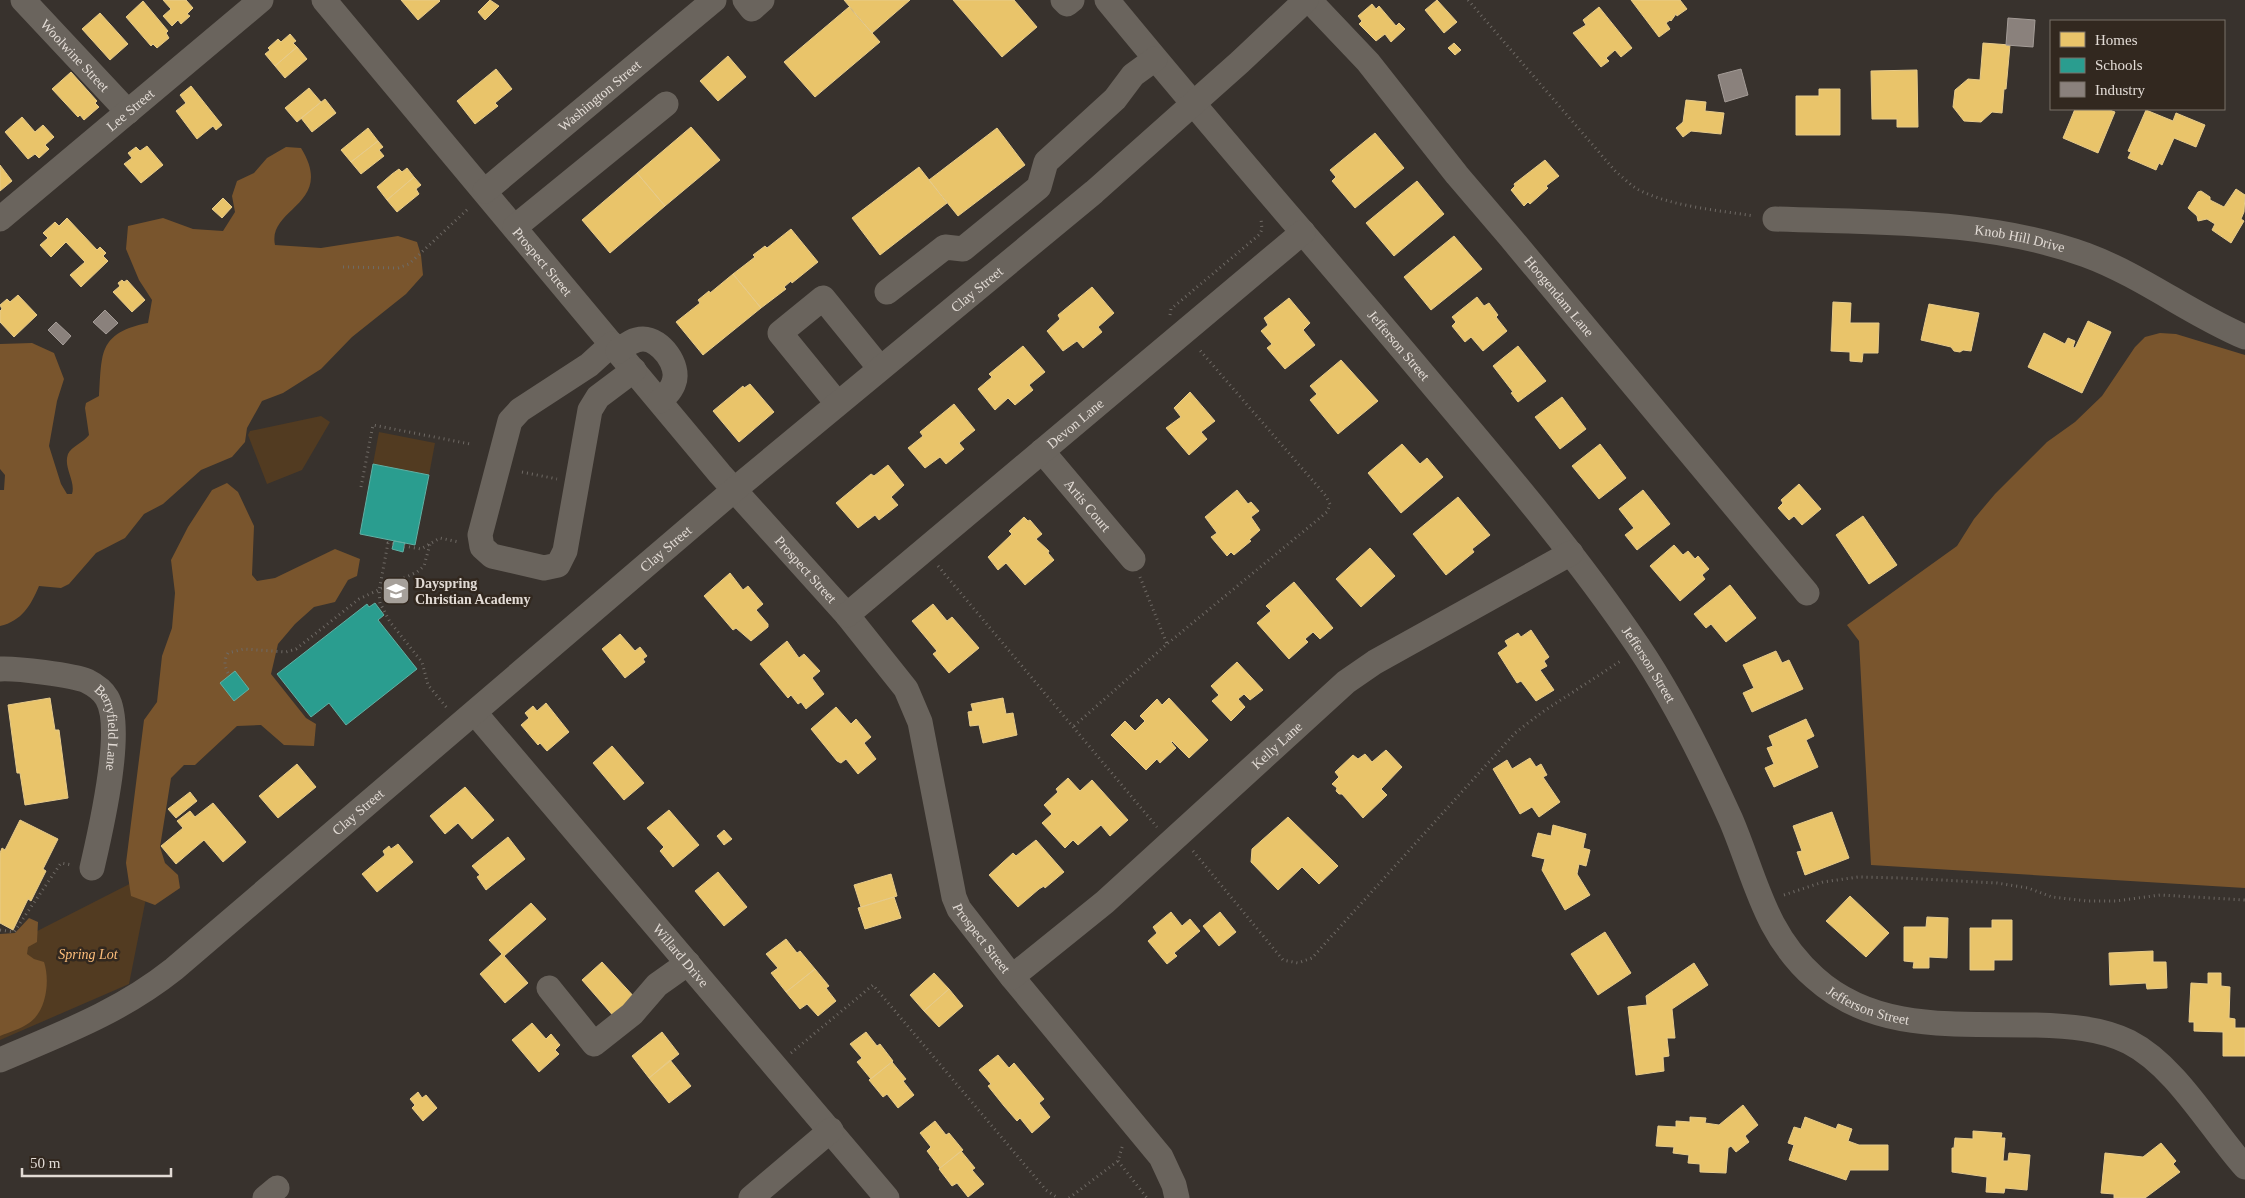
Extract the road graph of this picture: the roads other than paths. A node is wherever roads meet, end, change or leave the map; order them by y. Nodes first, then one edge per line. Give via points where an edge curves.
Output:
1 (23, 0) edge
2 (261, 0) edge
3 (324, 0) edge
4 (714, 0) edge
5 (745, 0) edge
6 (762, 0) edge
7 (1063, 0) edge
8 (1072, 0) edge
9 (1107, 0) edge
10 (1308, 0) edge
11 (1155, 58) junction
12 (666, 104) dead end
13 (1193, 105) junction
14 (128, 112) junction
15 (479, 197) junction
16 (0, 219) edge
17 (1775, 219) road end
18 (515, 227) junction
19 (1303, 232) junction
20 (887, 292) dead end
21 (2245, 336) edge
22 (615, 347) junction
23 (880, 368) junction
24 (634, 370) junction
25 (660, 401) junction
26 (837, 403) junction
27 (1042, 450) junction
28 (734, 490) junction
29 (1571, 553) junction
30 (1133, 559) road end
31 (1807, 593) dead end
32 (847, 615) junction
33 (0, 669) edge
34 (468, 719) junction
35 (92, 868) dead end
36 (688, 963) junction
37 (1012, 977) junction
38 (549, 988) dead end
39 (0, 1060) edge
40 (831, 1130) junction
41 (2245, 1167) edge
42 (751, 1198) edge
43 (887, 1198) edge
44 (1177, 1198) edge

1 - 14 street, Woolwine Street
2 - 14 street, Lee Street
3 - 15 street, Prospect Street
4 - 15 street, Washington Street
5 - 6 street via 752,9
7 - 8 street via 1067,4
9 - 11 street, Jefferson Street
10 - 13 street, Clay Street
10 - 31 street, Hoogendam Lane via 1368,62 1456,175
11 - 13 street, Jefferson Street
11 - 20 street via 1133,75 1115,99 1046,162 1039,187 963,249 945,247
12 - 18 street
13 - 19 street, Jefferson Street
13 - 23 street, Clay Street via 1094,192
14 - 16 street, Lee Street
15 - 18 street, Prospect Street
17 - 21 street, Knob Hill Drive via 1950,226 2023,236 2106,263
18 - 22 street, Prospect Street
19 - 27 street, Devon Lane
19 - 29 street, Jefferson Street
22 - 24 street, Prospect Street
22 - 24 street via 520,410 510,421 480,535 482,547 492,556 544,568 558,565 565,551 590,410 598,397
22 - 25 street via 645,339 658,345 676,372 671,390
23 - 26 street, Clay Street
23 - 26 street via 822,298 780,333
24 - 25 street, Prospect Street
25 - 28 street, Prospect Street
26 - 28 street, Clay Street
27 - 30 street, Artis Court
27 - 32 street, Devon Lane
28 - 32 street, Prospect Street
28 - 34 street, Clay Street
29 - 37 street, Kelly Lane via 1375,662 1346,682 1105,902
29 - 41 street, Jefferson Street via 1640,648 1671,698 1706,765 1775,931 1790,954 1810,973 1845,1001 1879,1015 1913,1021 2057,1026 2098,1031 2127,1041 2150,1055 2170,1074
32 - 37 street, Prospect Street via 894,672 914,705 954,897 967,922
33 - 35 street, Berryfield Lane via 87,681 108,698 113,719 112,751 107,799
34 - 36 street, Willard Drive
34 - 39 street, Clay Street via 149,989 92,1020
36 - 38 street via 657,985 632,1014 594,1044
36 - 40 street, Willard Drive
37 - 44 street, Prospect Street via 1161,1157
40 - 42 street
40 - 43 street, Willard Drive

